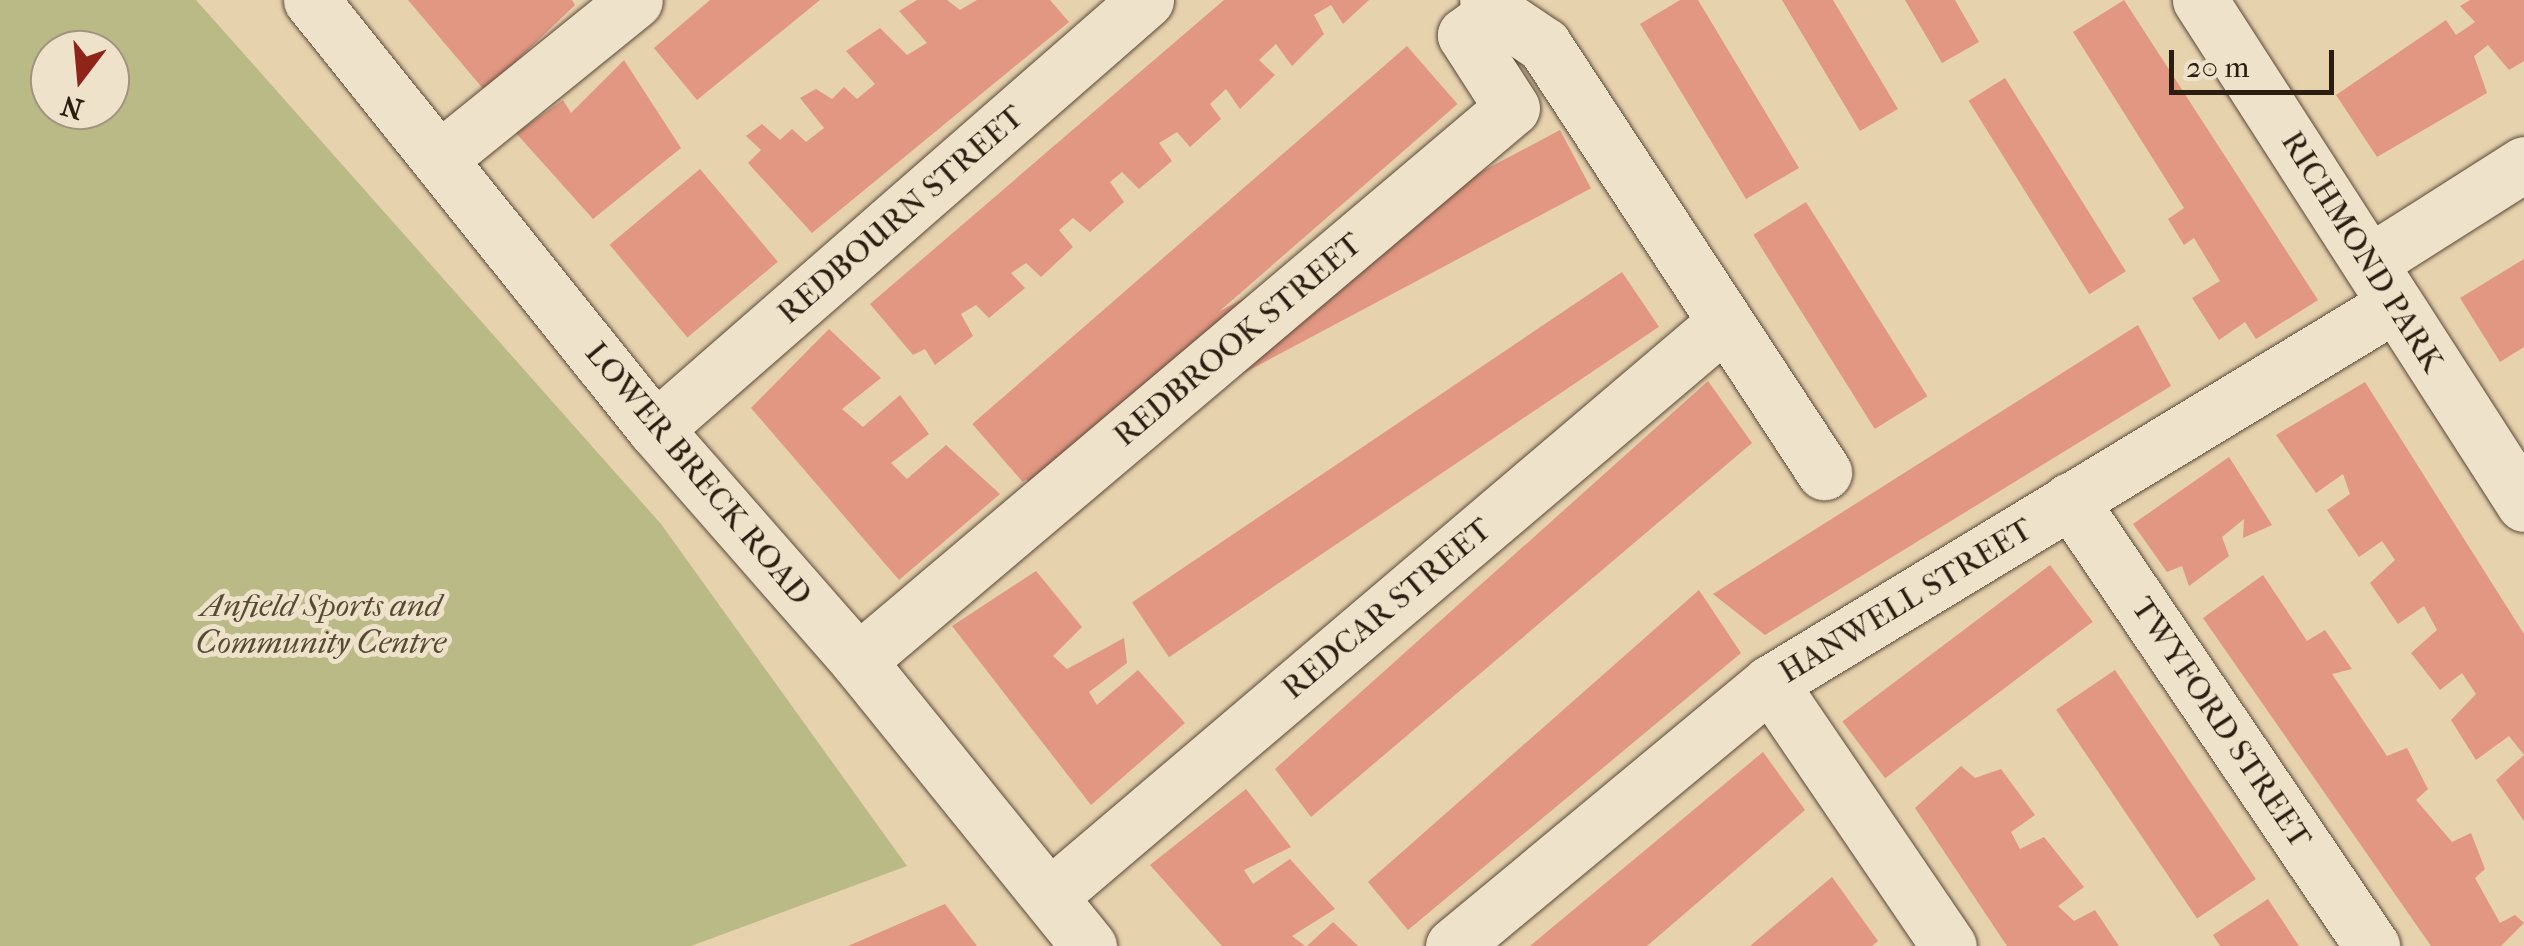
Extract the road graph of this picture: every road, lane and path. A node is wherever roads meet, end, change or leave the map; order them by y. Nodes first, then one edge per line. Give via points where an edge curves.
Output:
1 (311, 0) edge
2 (634, 0) edge
3 (1146, 0) edge
4 (2200, 0) edge
5 (1491, 6) edge
6 (439, 159) junction
7 (2524, 164) edge
8 (2384, 283) junction
9 (1724, 323) junction
10 (655, 429) junction
11 (1824, 472) dead end
12 (2070, 500) junction
13 (2524, 504) edge
14 (858, 661) junction
15 (1770, 684) junction
16 (1051, 895) junction
17 (1943, 944) edge
18 (1089, 946) edge
19 (1453, 946) edge
20 (2372, 946) edge

1 - 6 street, LOWER BRECK ROAD
2 - 6 street
3 - 10 street, REDBOURN STREET
4 - 8 street, RICHMOND PARK
5 - 9 street via 1544,45
5 - 14 street, REDBROOK STREET via 1466,35 1512,108
6 - 10 street, LOWER BRECK ROAD
7 - 8 street, HANWELL STREET
8 - 12 street, HANWELL STREET
8 - 13 street, RICHMOND PARK
9 - 11 street
9 - 16 street, REDCAR STREET
10 - 14 street, LOWER BRECK ROAD
12 - 15 street, HANWELL STREET
12 - 20 street, TWYFORD STREET
14 - 16 street, LOWER BRECK ROAD
15 - 17 street
15 - 19 street, HANWELL STREET
16 - 18 street, LOWER BRECK ROAD

